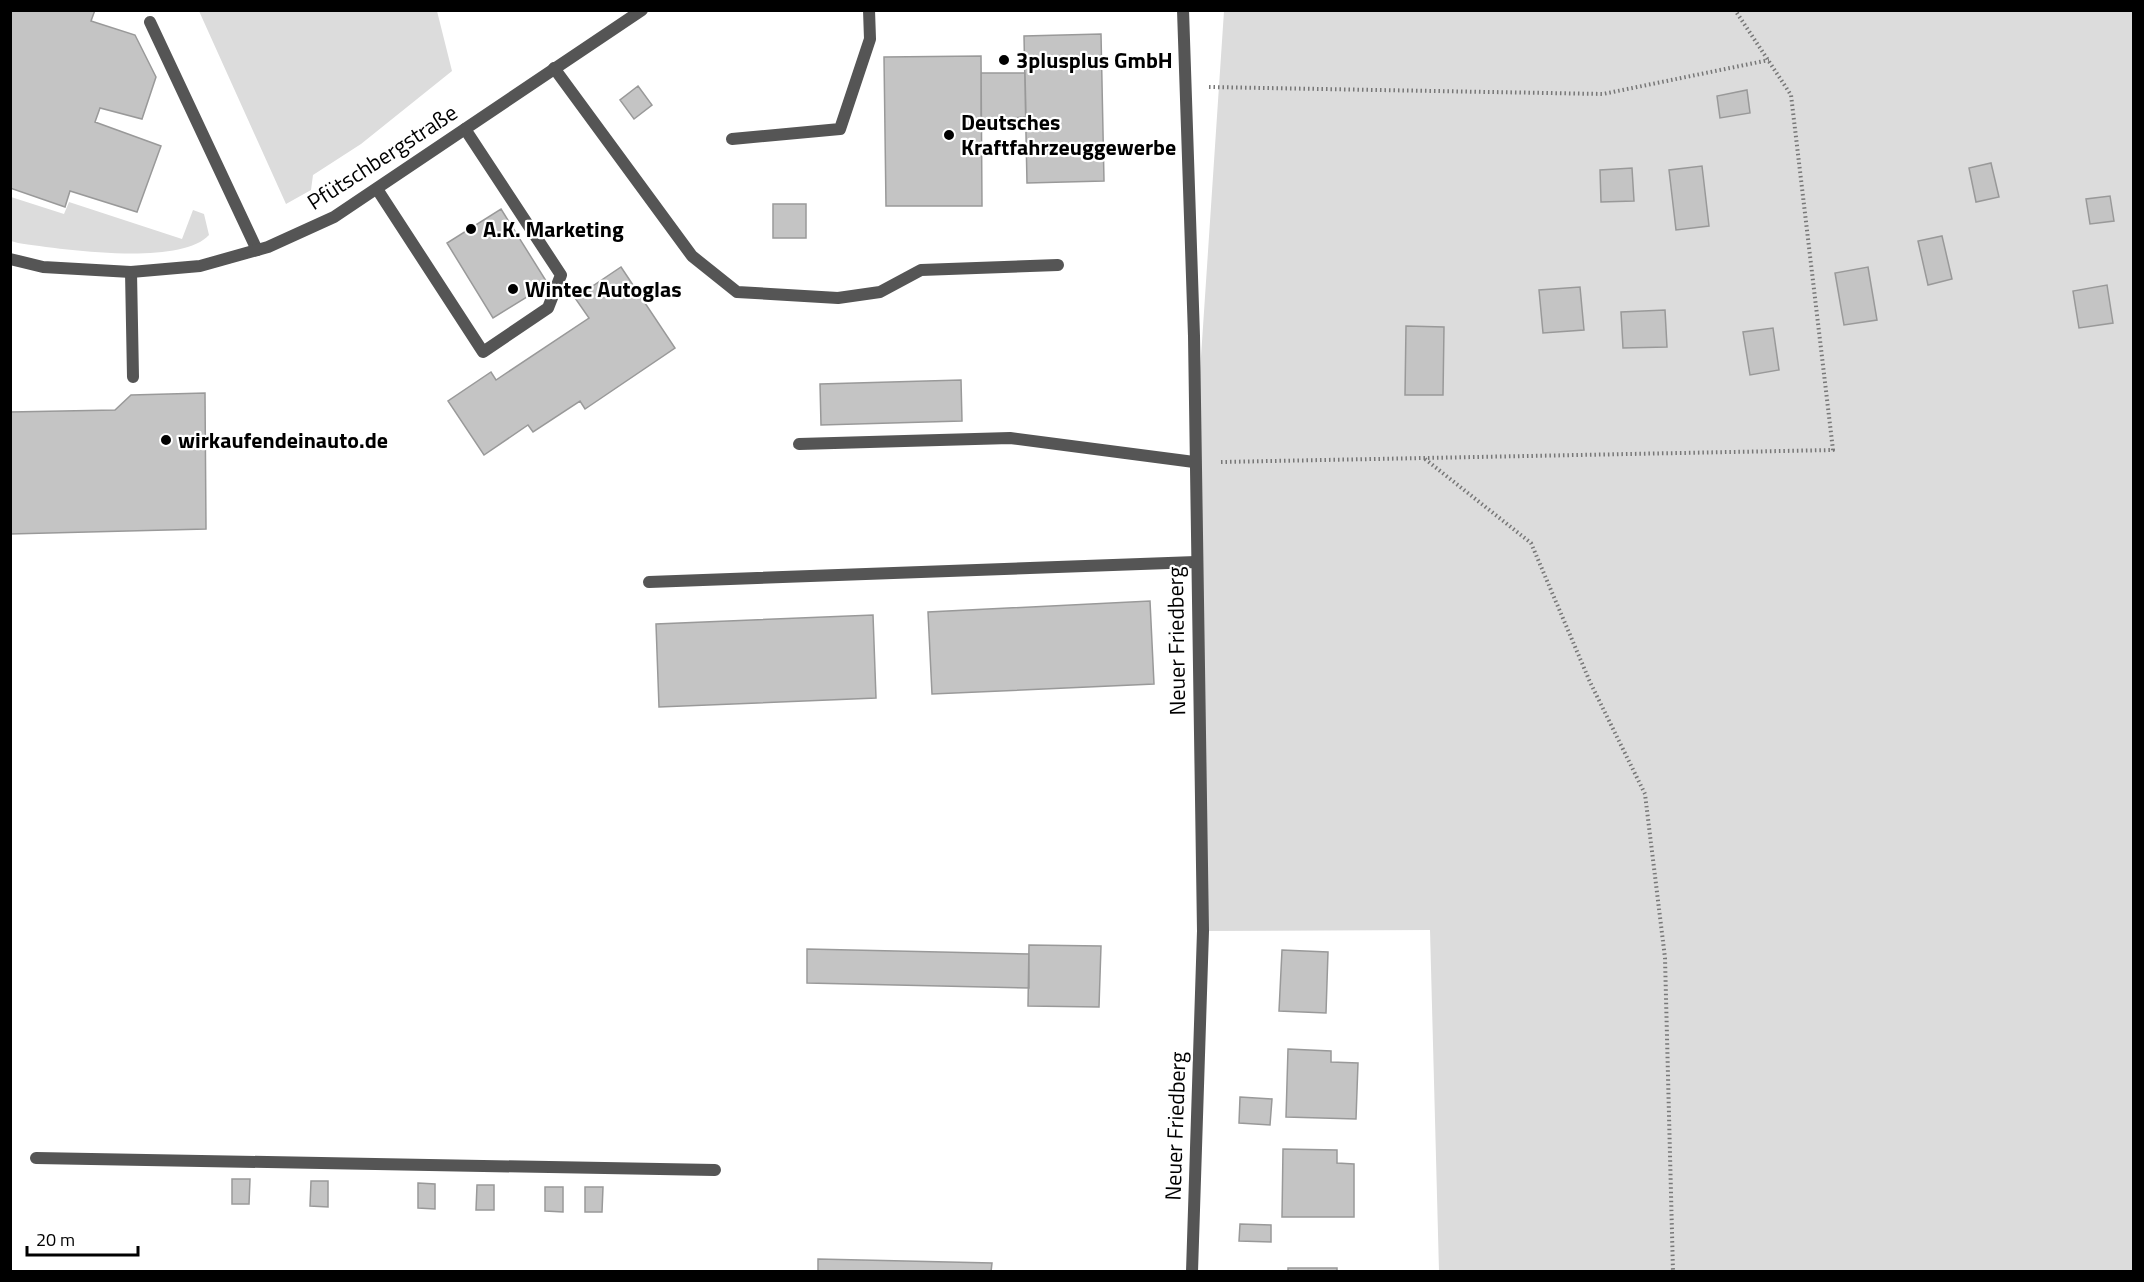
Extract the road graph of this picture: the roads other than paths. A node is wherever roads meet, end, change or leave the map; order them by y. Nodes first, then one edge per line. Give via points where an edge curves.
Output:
1 (642, 10) edge
2 (869, 10) edge
3 (1183, 10) edge
4 (150, 22) dead end
5 (554, 68) junction
6 (465, 129) junction
7 (732, 139) dead end
8 (377, 189) junction
9 (257, 250) junction
10 (10, 259) edge
11 (1058, 265) dead end
12 (130, 272) junction
13 (133, 376) dead end
14 (799, 444) dead end
15 (1194, 462) junction
16 (1196, 562) junction
17 (649, 582) dead end
18 (36, 1158) dead end
19 (715, 1170) dead end
20 (1192, 1272) edge

1 - 5 street, Pfütschbergstraße
2 - 7 street via 870,39 840,129
3 - 15 street, Neuer Friedberg via 1194,336
4 - 9 street
5 - 6 street, Pfütschbergstraße
5 - 11 street via 692,256 737,292 838,298 880,292 921,270
6 - 8 street, Pfütschbergstraße
6 - 8 street via 561,276 548,308 483,352
8 - 9 street, Pfütschbergstraße via 334,217
9 - 12 street, Pfütschbergstraße via 200,266
10 - 12 street, Pfütschbergstraße via 43,267
12 - 13 street
14 - 15 street via 1010,438
15 - 16 street, Neuer Friedberg
16 - 17 street
16 - 20 street, Neuer Friedberg via 1203,931
18 - 19 street

